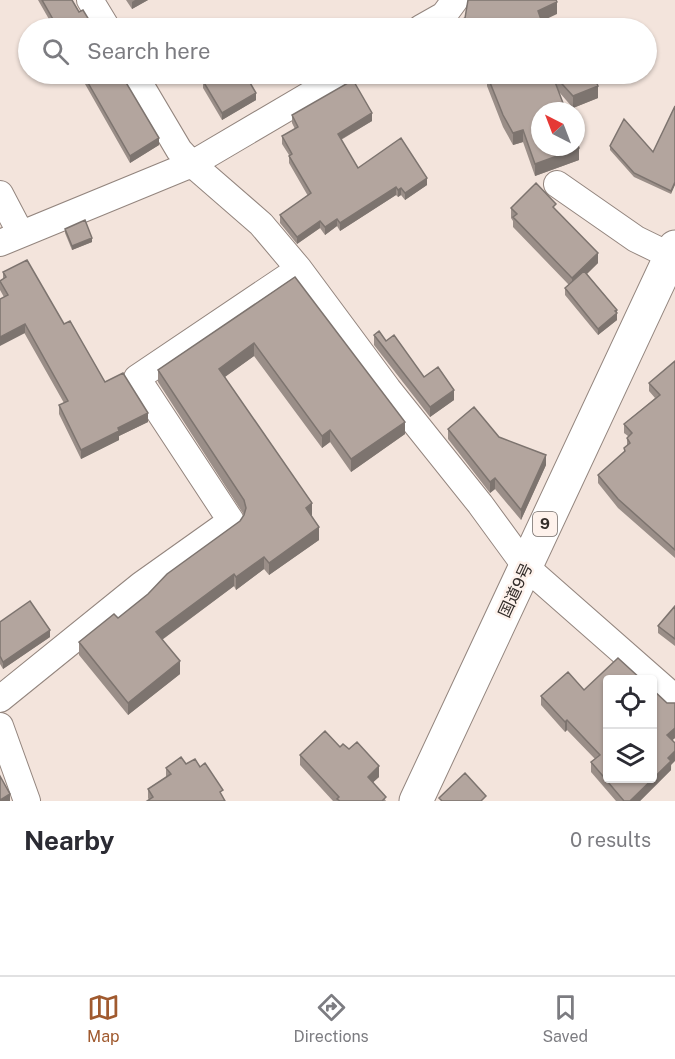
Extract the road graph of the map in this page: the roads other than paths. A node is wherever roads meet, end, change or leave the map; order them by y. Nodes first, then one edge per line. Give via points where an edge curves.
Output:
1 (90, 0) edge
2 (455, 0) edge
3 (101, 18) edge
4 (439, 18) edge
5 (140, 84) edge
6 (328, 84) edge
7 (192, 164) junction
8 (557, 184) dead end
9 (0, 194) edge
10 (10, 239) edge
11 (673, 252) edge
12 (299, 269) junction
13 (526, 567) junction
14 (675, 698) edge
15 (0, 699) edge
16 (0, 726) edge
17 (27, 801) edge
18 (416, 801) edge

1 - 3 street
2 - 4 street
5 - 7 street via 179,150
6 - 7 street
7 - 10 street
7 - 12 street via 261,224
8 - 11 street via 636,238
9 - 10 street
11 - 13 highway, 国道9号 / 9
12 - 13 street
12 - 15 street via 137,378 231,521 141,585
13 - 14 street
13 - 18 highway, 国道9号 / 9
16 - 17 street

